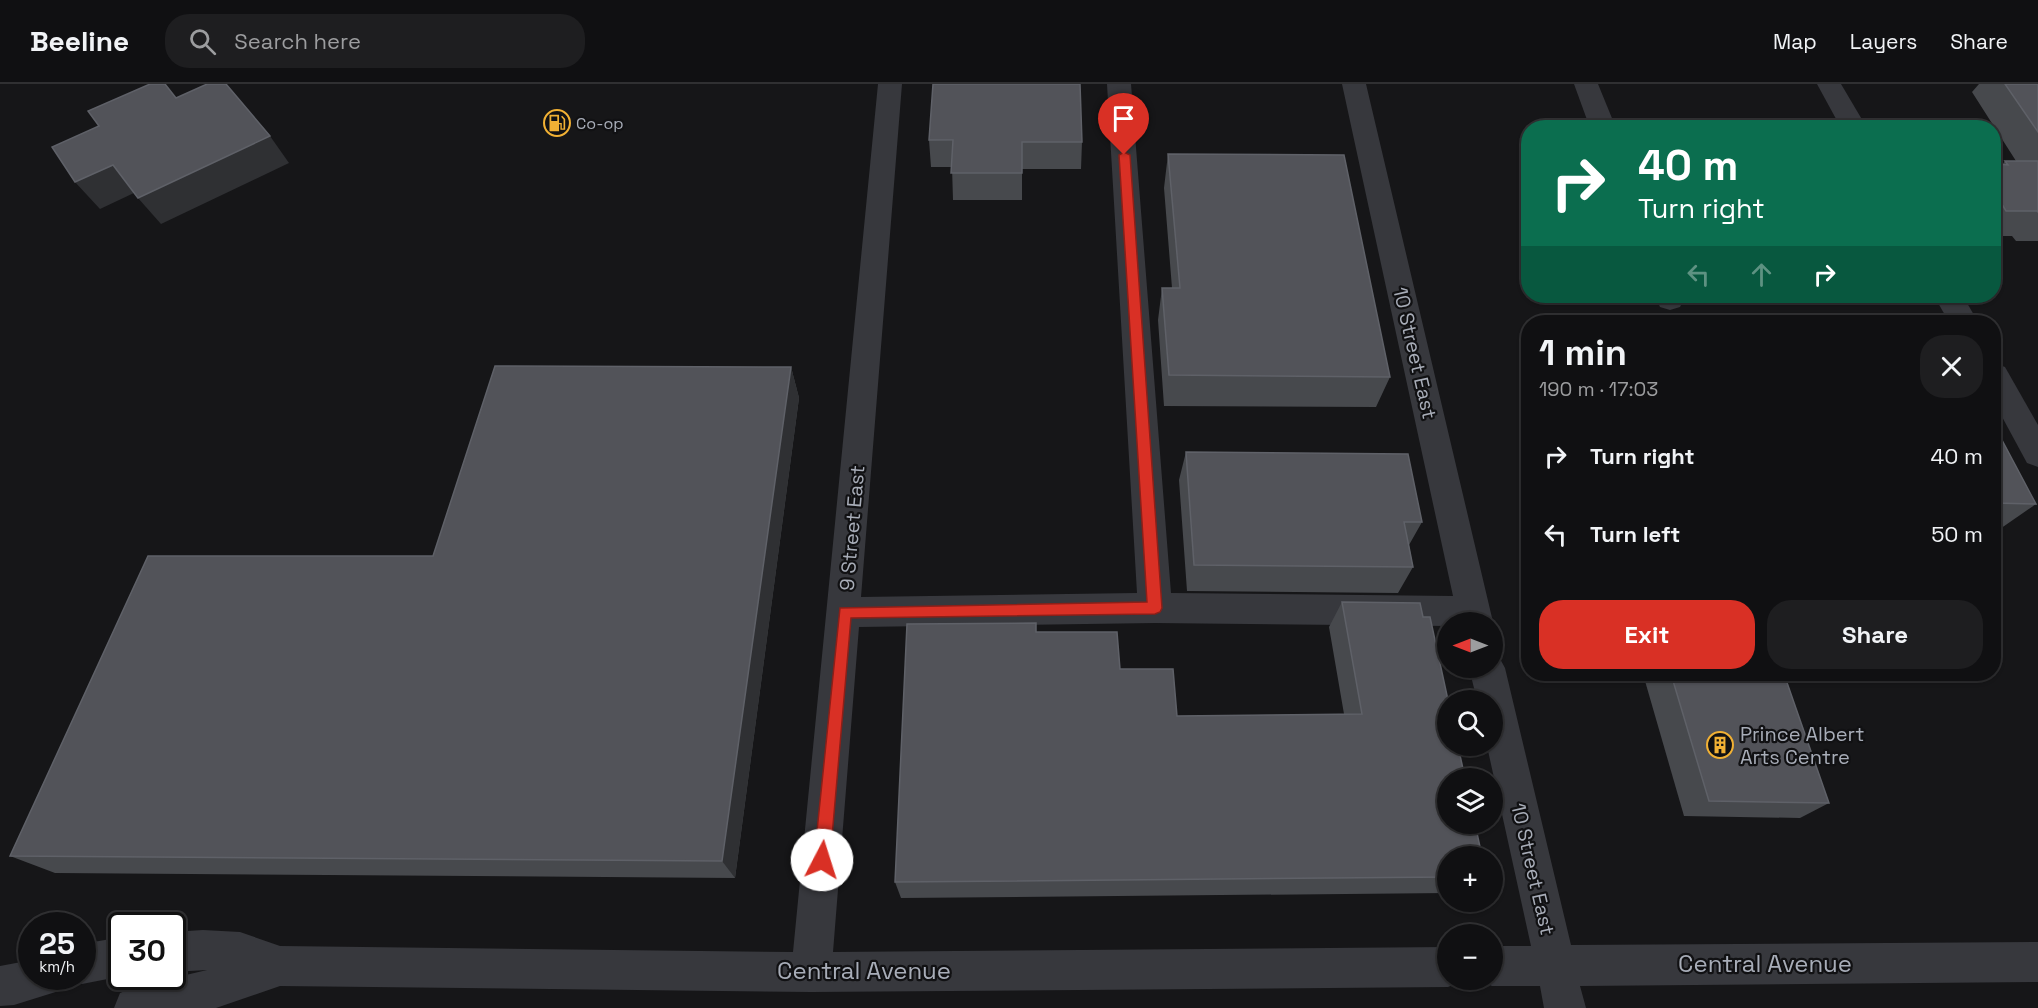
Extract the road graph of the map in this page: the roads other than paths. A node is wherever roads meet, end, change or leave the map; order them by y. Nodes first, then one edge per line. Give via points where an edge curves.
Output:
1 (890, 84) edge
2 (1119, 84) edge
3 (1354, 84) edge
4 (1586, 84) edge
5 (1829, 84) edge
6 (1600, 120) edge
7 (1849, 120) edge
8 (2001, 388) edge
9 (2038, 454) edge
10 (1155, 608) junction
11 (845, 612) junction
12 (1474, 612) edge
13 (1437, 616) edge
14 (1489, 678) edge
15 (186, 951) edge
16 (2038, 962) edge
17 (280, 966) junction
18 (1503, 966) edge
19 (1556, 966) junction
20 (1437, 967) edge
21 (811, 972) junction
22 (18, 984) edge
23 (0, 986) edge
24 (135, 1008) edge
25 (1565, 1008) edge

1 - 11 street, 9 Street East
2 - 10 street
3 - 12 street, 10 Street East
4 - 6 street
5 - 7 street
8 - 9 street
10 - 11 street
10 - 13 street
11 - 21 street, 9 Street East
14 - 19 street, 10 Street East
15 - 17 street, Central Avenue via 240,952
16 - 19 street, Central Avenue
17 - 21 street, Central Avenue
17 - 24 street, Central Avenue via 197,994
18 - 19 street, Central Avenue
19 - 25 street, 10 Street East
20 - 21 street, Central Avenue
22 - 23 street

